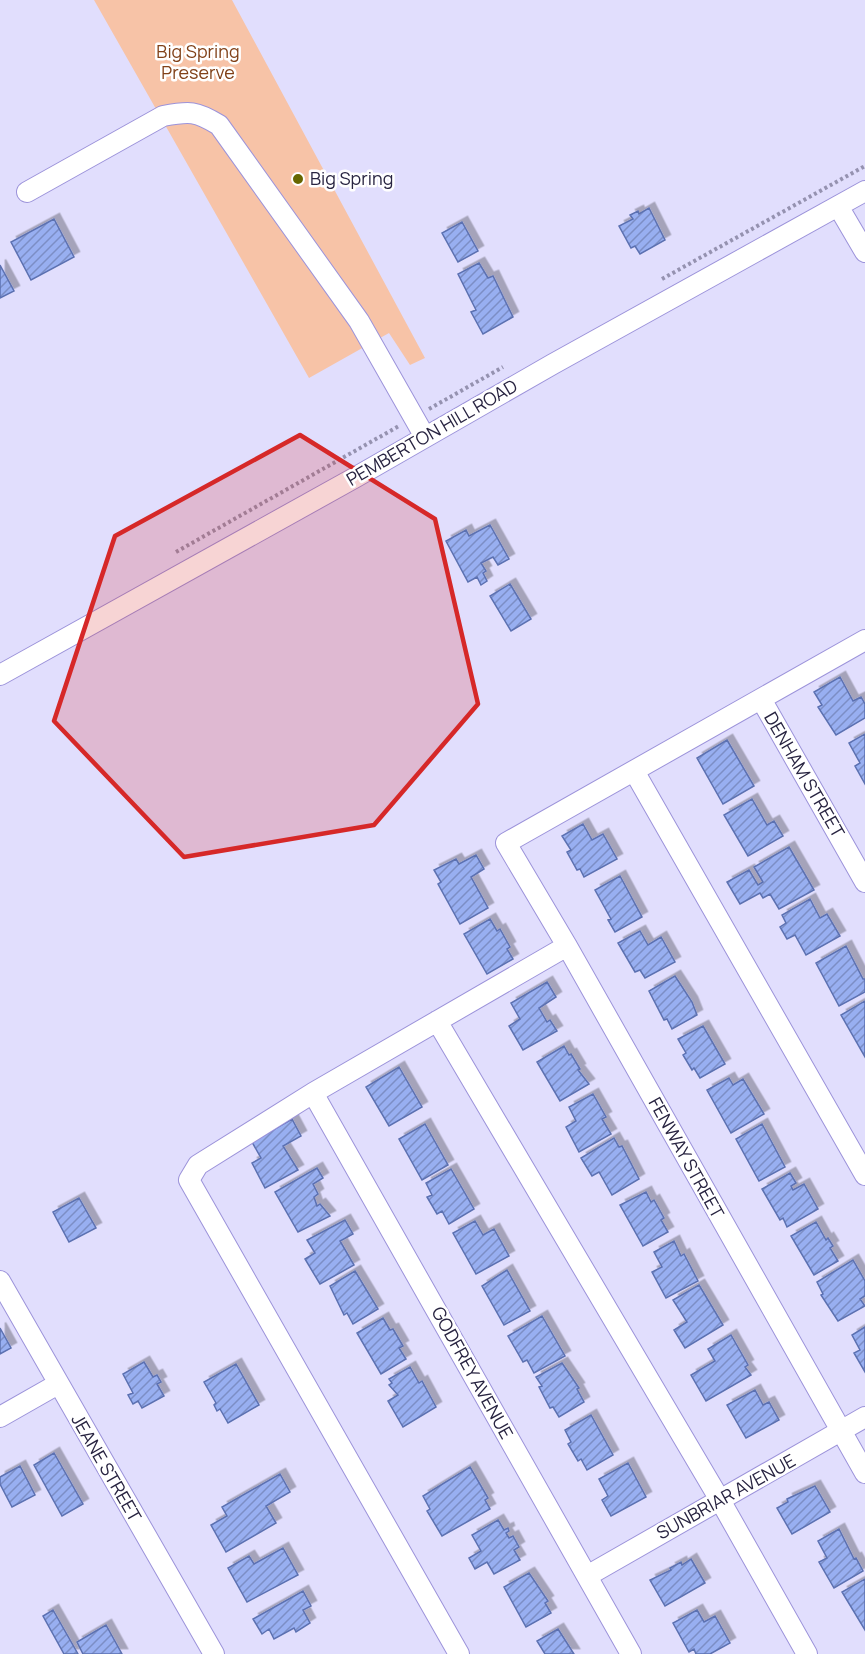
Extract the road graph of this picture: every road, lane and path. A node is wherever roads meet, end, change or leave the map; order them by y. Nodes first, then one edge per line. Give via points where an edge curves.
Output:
1 (865, 191) edge
2 (27, 192) dead end
3 (838, 206) junction
4 (865, 252) edge
5 (425, 437) junction
6 (865, 640) edge
7 (0, 675) edge
8 (761, 699) junction
9 (634, 771) junction
10 (865, 882) edge
11 (567, 946) junction
12 (437, 1021) junction
13 (314, 1093) junction
14 (865, 1175) edge
15 (0, 1281) edge
16 (58, 1384) junction
17 (0, 1417) edge
18 (865, 1417) edge
19 (841, 1432) junction
20 (865, 1473) edge
21 (720, 1500) junction
22 (586, 1576) junction
23 (214, 1654) edge
24 (459, 1654) edge
25 (632, 1654) edge
26 (807, 1654) edge

1 - 3 street, PEMBERTON HILL ROAD
2 - 5 street via 163,116 200,114 219,125 359,321
3 - 4 street
3 - 5 street, PEMBERTON HILL ROAD
5 - 7 street, PEMBERTON HILL ROAD
6 - 8 street
8 - 9 street
8 - 10 street, DENHAM STREET
9 - 11 street, FENWAY STREET via 506,843
9 - 14 street
11 - 12 street
11 - 19 street, FENWAY STREET
12 - 13 street
12 - 21 street
13 - 22 street, GODFREY AVENUE
13 - 24 street via 198,1165 189,1180
15 - 16 street, JEANE STREET
16 - 17 street
16 - 23 street, JEANE STREET
18 - 19 street, SUNBRIAR AVENUE
19 - 20 street, FENWAY STREET
19 - 21 street, SUNBRIAR AVENUE
21 - 22 street, SUNBRIAR AVENUE
21 - 26 street
22 - 25 street, GODFREY AVENUE

